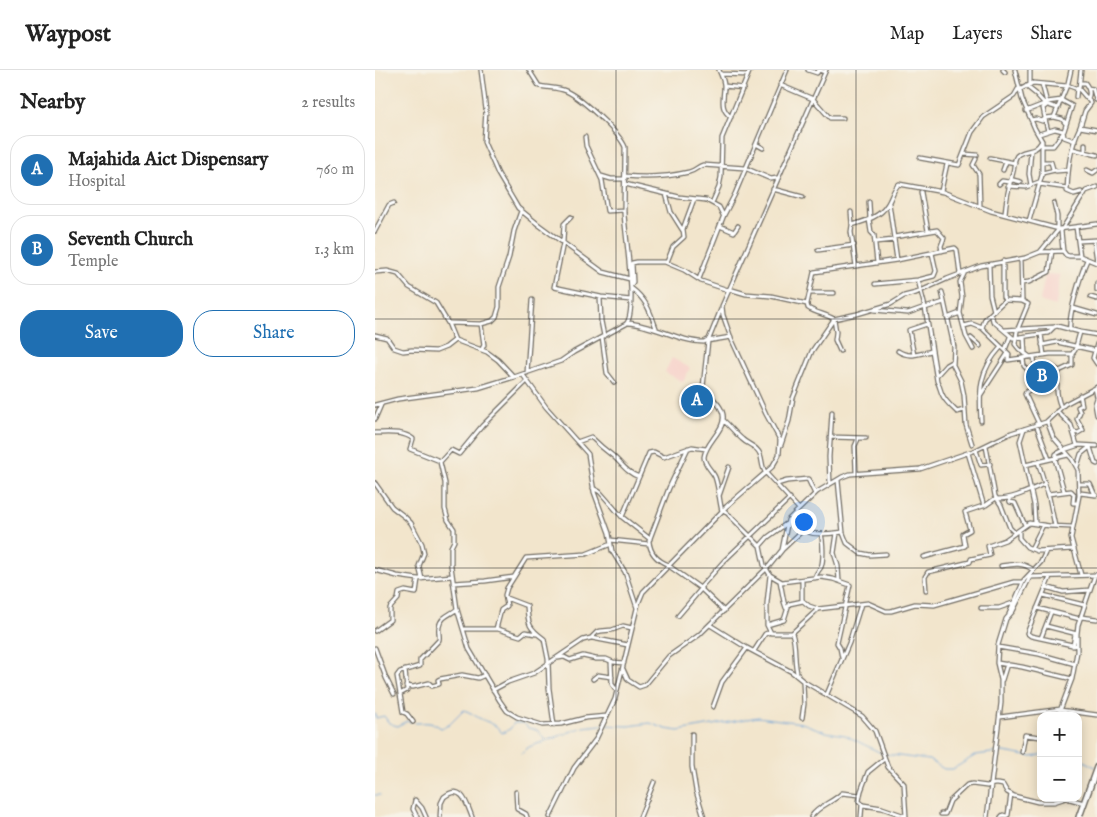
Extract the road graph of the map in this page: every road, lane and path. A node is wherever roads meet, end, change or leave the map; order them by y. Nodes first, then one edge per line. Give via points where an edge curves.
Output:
1 (481, 70) edge
2 (529, 70) edge
3 (750, 70) edge
4 (787, 70) edge
5 (808, 70) edge
6 (1015, 70) edge
7 (1029, 70) edge
8 (1071, 70) edge
9 (1081, 70) edge
10 (826, 71) edge
11 (720, 72) edge
12 (748, 75) junction
13 (1041, 84) junction
14 (1080, 84) junction
15 (780, 85) junction
16 (1028, 85) junction
17 (1067, 85) junction
18 (724, 86) junction
19 (744, 88) junction
20 (1078, 88) junction
21 (1088, 88) junction
22 (1019, 89) junction
23 (1077, 97) dead end
24 (1088, 98) junction
25 (813, 99) junction
26 (1061, 100) junction
27 (1097, 100) edge
28 (1046, 104) junction
29 (1091, 104) junction
30 (1058, 108) junction
31 (1027, 111) junction
32 (731, 117) junction
33 (1055, 117) junction
34 (843, 118) dead end
35 (1045, 118) junction
36 (1031, 120) junction
37 (1066, 124) junction
38 (1080, 127) junction
39 (1097, 130) edge
40 (1048, 131) junction
41 (1064, 132) junction
42 (1039, 134) junction
43 (585, 138) dead end
44 (1043, 141) junction
45 (1075, 141) junction
46 (756, 144) junction
47 (1085, 144) dead end
48 (1043, 146) junction
49 (763, 148) dead end
50 (1073, 149) junction
51 (1031, 151) junction
52 (1085, 152) junction
53 (964, 154) junction
54 (977, 154) dead end
55 (1097, 155) edge
56 (920, 158) dead end
57 (990, 158) dead end
58 (976, 160) dead end
59 (1006, 162) junction
60 (1043, 162) junction
61 (1015, 163) junction
62 (947, 164) junction
63 (722, 167) junction
64 (745, 168) junction
65 (1003, 170) dead end
66 (1055, 170) junction
67 (1068, 170) junction
68 (1087, 170) dead end
69 (1097, 170) edge
70 (1042, 173) junction
71 (601, 176) junction
72 (625, 177) junction
73 (777, 178) junction
74 (1021, 182) dead end
75 (1039, 182) junction
76 (1009, 183) junction
77 (625, 184) junction
78 (999, 184) dead end
79 (1031, 186) junction
80 (1096, 187) edge
81 (1067, 188) junction
82 (773, 189) junction
83 (921, 192) dead end
84 (941, 192) junction
85 (1081, 192) dead end
86 (666, 194) junction
87 (803, 197) dead end
88 (694, 199) junction
89 (869, 202) dead end
90 (889, 202) junction
91 (394, 203) dead end
92 (712, 203) junction
93 (1054, 203) dead end
94 (980, 207) junction
95 (624, 210) junction
96 (521, 212) junction
97 (851, 212) dead end
98 (1005, 214) junction
99 (724, 215) junction
100 (571, 217) dead end
101 (869, 219) junction
102 (1029, 221) junction
103 (1097, 224) edge
104 (852, 225) junction
105 (720, 226) junction
106 (738, 226) dead end
107 (1075, 227) junction
108 (1059, 229) junction
109 (375, 231) edge
110 (683, 231) junction
111 (928, 231) junction
112 (894, 238) junction
113 (1096, 240) edge
114 (1078, 241) junction
115 (875, 242) junction
116 (563, 243) junction
117 (854, 245) junction
118 (818, 250) dead end
119 (942, 251) junction
120 (1053, 251) junction
121 (1063, 251) junction
122 (1040, 252) junction
123 (931, 253) junction
124 (1080, 256) junction
125 (1021, 259) junction
126 (1097, 259) edge
127 (897, 260) junction
128 (1087, 260) junction
129 (1003, 261) junction
130 (667, 262) junction
131 (877, 263) junction
132 (989, 264) junction
133 (855, 266) junction
134 (375, 272) edge
135 (962, 274) junction
136 (630, 279) junction
137 (699, 279) junction
138 (918, 280) junction
139 (1022, 283) junction
140 (1097, 283) edge
141 (875, 284) dead end
142 (631, 287) junction
143 (728, 290) junction
144 (920, 290) junction
145 (1097, 290) edge
146 (943, 292) dead end
147 (810, 293) junction
148 (834, 293) dead end
149 (600, 296) junction
150 (1090, 297) dead end
151 (1097, 299) edge
152 (532, 300) dead end
153 (631, 300) junction
154 (1005, 300) junction
155 (1022, 301) junction
156 (945, 302) junction
157 (807, 304) junction
158 (722, 306) junction
159 (925, 308) junction
160 (1073, 308) junction
161 (874, 310) junction
162 (995, 311) junction
163 (960, 313) junction
164 (989, 315) junction
165 (1097, 315) edge
166 (947, 318) junction
167 (834, 319) junction
168 (448, 323) junction
169 (628, 323) junction
170 (481, 324) junction
171 (927, 324) junction
172 (964, 326) junction
173 (1054, 327) junction
174 (982, 328) junction
175 (657, 329) junction
176 (1004, 330) junction
177 (1017, 330) junction
178 (1070, 330) junction
179 (1079, 332) junction
180 (1041, 334) junction
181 (375, 335) edge
182 (1097, 335) edge
183 (1011, 336) junction
184 (603, 337) junction
185 (731, 337) junction
186 (1024, 337) junction
187 (971, 338) junction
188 (1016, 338) junction
189 (455, 340) junction
190 (707, 341) junction
191 (1097, 344) edge
192 (1042, 345) junction
193 (980, 346) dead end
194 (1076, 346) junction
195 (1001, 347) junction
196 (483, 349) junction
197 (973, 349) dead end
198 (1096, 350) edge
199 (840, 351) dead end
200 (898, 351) dead end
201 (931, 352) junction
202 (1007, 352) junction
203 (1072, 354) junction
204 (914, 355) junction
205 (1044, 355) junction
206 (1028, 357) junction
207 (953, 361) junction
208 (1097, 364) edge
209 (1037, 369) junction
210 (1059, 371) junction
211 (525, 374) junction
212 (937, 375) junction
213 (515, 377) junction
214 (527, 381) junction
215 (614, 382) dead end
216 (1096, 388) edge
217 (1080, 395) junction
218 (980, 396) junction
219 (1097, 397) edge
220 (381, 404) junction
221 (375, 405) edge
222 (1061, 407) junction
223 (964, 410) junction
224 (1057, 410) junction
225 (832, 412) dead end
226 (1097, 415) edge
227 (375, 419) edge
228 (723, 420) junction
229 (981, 421) dead end
230 (1047, 421) junction
231 (1037, 424) junction
232 (1024, 428) junction
233 (1074, 432) junction
234 (375, 433) edge
235 (830, 437) junction
236 (859, 438) junction
237 (866, 438) dead end
238 (577, 442) junction
239 (972, 444) dead end
240 (780, 446) junction
241 (986, 446) junction
242 (1077, 446) junction
243 (1091, 446) junction
244 (1097, 446) edge
245 (688, 448) junction
246 (706, 449) junction
247 (976, 450) junction
248 (1064, 450) junction
249 (969, 453) junction
250 (1068, 455) junction
251 (1055, 458) junction
252 (1049, 459) junction
253 (441, 461) junction
254 (1038, 462) junction
255 (990, 464) junction
256 (1025, 464) junction
257 (1097, 464) edge
258 (729, 467) dead end
259 (1077, 468) junction
260 (766, 473) junction
261 (857, 473) junction
262 (639, 477) junction
263 (837, 480) junction
264 (375, 483) edge
265 (777, 484) junction
266 (830, 484) junction
267 (1044, 484) junction
268 (1079, 484) junction
269 (593, 488) junction
270 (1031, 489) junction
271 (1064, 491) junction
272 (1080, 493) junction
273 (815, 494) junction
274 (1048, 494) junction
275 (1096, 495) edge
276 (719, 496) junction
277 (790, 498) junction
278 (1009, 498) junction
279 (997, 499) junction
280 (1077, 503) junction
281 (984, 506) junction
282 (799, 509) junction
283 (723, 510) junction
284 (622, 517) junction
285 (788, 522) junction
286 (1035, 523) junction
287 (1025, 525) junction
288 (1043, 525) junction
289 (1055, 526) junction
290 (1073, 527) junction
291 (801, 530) junction
292 (1019, 530) junction
293 (843, 532) junction
294 (837, 533) junction
295 (1015, 533) junction
296 (821, 534) junction
297 (749, 535) junction
298 (649, 541) junction
299 (611, 542) junction
300 (760, 546) junction
301 (1031, 549) junction
302 (1074, 549) junction
303 (783, 550) junction
304 (1046, 551) junction
305 (886, 554) dead end
306 (924, 557) dead end
307 (669, 566) junction
308 (1001, 566) dead end
309 (766, 569) junction
310 (375, 570) edge
311 (1033, 570) junction
312 (769, 574) junction
313 (1081, 575) junction
314 (1096, 575) edge
315 (452, 576) junction
316 (515, 577) junction
317 (1050, 577) junction
318 (815, 578) junction
319 (420, 579) junction
320 (802, 580) junction
321 (780, 581) junction
322 (839, 581) junction
323 (1023, 582) junction
324 (453, 583) junction
325 (1046, 587) junction
326 (701, 589) junction
327 (926, 590) dead end
328 (1090, 590) junction
329 (1043, 595) junction
330 (506, 598) junction
331 (803, 601) junction
332 (1013, 603) junction
333 (861, 604) junction
334 (845, 605) junction
335 (1084, 605) junction
336 (786, 608) junction
337 (981, 608) dead end
338 (1037, 608) junction
339 (457, 609) junction
340 (637, 609) junction
341 (818, 609) junction
342 (724, 611) junction
343 (1051, 612) junction
344 (1009, 614) junction
345 (677, 616) dead end
346 (1080, 618) junction
347 (1097, 619) edge
348 (710, 625) junction
349 (767, 625) junction
350 (1046, 626) junction
351 (632, 628) junction
352 (463, 629) junction
353 (496, 629) junction
354 (375, 631) edge
355 (770, 632) junction
356 (792, 633) junction
357 (536, 634) junction
358 (1076, 634) junction
359 (591, 638) junction
360 (1041, 638) junction
361 (628, 645) junction
362 (1075, 646) junction
363 (998, 647) junction
364 (375, 648) edge
365 (747, 648) junction
366 (754, 651) junction
367 (556, 658) junction
368 (842, 658) junction
369 (611, 661) junction
370 (548, 662) junction
371 (624, 663) junction
372 (997, 663) junction
373 (1007, 664) junction
374 (1075, 664) junction
375 (622, 669) junction
376 (405, 670) junction
377 (485, 675) junction
378 (612, 677) junction
379 (798, 677) junction
380 (593, 679) dead end
381 (1072, 679) junction
382 (803, 681) junction
383 (1001, 682) junction
384 (406, 686) junction
385 (493, 690) junction
386 (617, 692) junction
387 (394, 694) dead end
388 (400, 694) junction
389 (827, 694) junction
390 (713, 707) dead end
391 (1060, 709) junction
392 (1059, 712) edge
393 (1097, 715) edge
394 (607, 716) junction
395 (1000, 717) junction
396 (802, 718) dead end
397 (413, 722) dead end
398 (554, 724) junction
399 (692, 734) dead end
400 (1037, 736) edge
401 (1022, 752) dead end
402 (884, 758) junction
403 (1097, 767) edge
404 (1095, 776) edge
405 (654, 782) dead end
406 (992, 784) junction
407 (516, 792) dead end
408 (1011, 794) junction
409 (860, 795) junction
410 (1084, 803) junction
411 (862, 805) junction
412 (941, 814) dead end
413 (1010, 816) edge
414 (417, 817) edge
415 (426, 817) edge
416 (440, 817) edge
417 (473, 817) edge
418 (527, 817) edge
419 (550, 817) edge
420 (640, 817) edge
421 (704, 817) edge
422 (811, 817) edge
423 (861, 817) edge
424 (905, 817) edge
425 (987, 817) edge
426 (1001, 817) edge
427 (1079, 817) edge

1 - 96 street via 486,110 484,142 498,174
2 - 72 street via 539,86 565,90 575,96 617,134 625,147
3 - 12 street
4 - 15 street
5 - 10 street
6 - 22 street
7 - 16 street
8 - 17 street
9 - 14 street
10 - 25 street
11 - 12 street
11 - 18 street
12 - 19 street
13 - 16 street
13 - 17 street
13 - 28 street
14 - 20 street
14 - 21 street via 1085,83
15 - 25 street
15 - 46 street
16 - 22 street
16 - 28 street
17 - 20 street
17 - 26 street
18 - 19 street
18 - 32 street via 721,102
19 - 32 street
20 - 23 street
20 - 24 street
21 - 24 street
21 - 27 street via 1093,88
22 - 31 street
22 - 53 street via 983,117 972,132
24 - 29 street
25 - 34 street via 830,118
25 - 73 street
26 - 28 street
26 - 30 street
26 - 37 street via 1072,106
27 - 29 street
28 - 30 street
28 - 31 street
28 - 35 street via 1043,108
29 - 38 street
30 - 33 street
31 - 36 street
32 - 63 street via 722,138
33 - 35 street
33 - 37 street via 1062,118
35 - 36 street via 1042,121
35 - 40 street
36 - 42 street
37 - 41 street
38 - 39 street
38 - 45 street
40 - 41 street via 1055,128
40 - 42 street
41 - 45 street via 1064,137
41 - 48 street via 1053,146
42 - 44 street
43 - 71 street
44 - 48 street
44 - 51 street
45 - 50 street
46 - 49 street
46 - 64 street
47 - 52 street
48 - 60 street
50 - 52 street
50 - 67 street
51 - 61 street via 1018,154
51 - 79 street
52 - 55 street
53 - 54 street
53 - 62 street via 959,165
56 - 62 street
57 - 59 street
58 - 94 street via 973,165 979,174
59 - 61 street
59 - 65 street
60 - 66 street via 1051,162
60 - 70 street
61 - 76 street
62 - 84 street
63 - 64 street
63 - 72 street via 700,165 691,172
63 - 92 street via 720,184
64 - 73 street via 771,179
64 - 99 street
66 - 67 street
66 - 70 street
67 - 81 street
68 - 69 street via 1093,173
70 - 75 street
71 - 72 street via 610,179
71 - 95 street via 607,211
72 - 77 street
73 - 82 street
74 - 76 street via 1013,180
75 - 79 street
75 - 81 street
75 - 102 street
76 - 78 street via 1002,181
76 - 79 street
76 - 98 street
77 - 86 street
77 - 95 street
80 - 108 street via 1086,191
81 - 85 street via 1070,193
82 - 87 street
82 - 143 street
83 - 111 street
84 - 90 street via 899,184
84 - 94 street
86 - 88 street
86 - 110 street via 671,212
88 - 92 street
88 - 110 street
89 - 101 street
90 - 101 street
90 - 112 street
91 - 109 street via 389,205
92 - 99 street
93 - 108 street
94 - 98 street
95 - 136 street
96 - 116 street
96 - 170 street via 499,287 498,314 491,322
97 - 104 street
98 - 102 street
99 - 105 street
100 - 116 street via 563,224
101 - 104 street
101 - 115 street
102 - 108 street
103 - 107 street
104 - 117 street
105 - 106 street via 734,232
105 - 137 street
107 - 108 street
107 - 114 street
108 - 121 street
108 - 122 street
110 - 130 street via 684,237 673,247
111 - 112 street
111 - 119 street via 937,230 942,235
112 - 115 street
112 - 127 street
113 - 114 street
113 - 126 street
114 - 124 street
115 - 131 street
116 - 136 street via 603,272
116 - 149 street via 555,287
117 - 118 street
117 - 133 street
119 - 123 street
119 - 135 street via 956,249
120 - 121 street
120 - 122 street
120 - 139 street via 1049,272
121 - 124 street via 1069,256
122 - 125 street
123 - 127 street
123 - 138 street via 935,275
124 - 128 street
125 - 129 street
125 - 139 street
126 - 128 street
127 - 131 street
128 - 160 street
129 - 132 street
129 - 154 street
130 - 137 street
130 - 142 street via 634,262 631,265
131 - 133 street
132 - 135 street
132 - 162 street via 990,295
133 - 147 street via 814,272
134 - 168 street via 399,274 409,287 436,303
135 - 144 street
135 - 163 street via 959,282 962,297
136 - 142 street
137 - 143 street
138 - 141 street
138 - 144 street
139 - 155 street
140 - 145 street
142 - 153 street
142 - 175 street via 648,306
143 - 157 street
143 - 158 street
144 - 159 street
144 - 161 street
146 - 156 street
147 - 148 street
147 - 157 street
149 - 153 street
149 - 184 street
150 - 151 street
152 - 211 street
153 - 169 street
154 - 155 street
154 - 162 street
155 - 177 street via 1028,306
156 - 159 street
156 - 166 street
157 - 167 street via 812,311 825,313
158 - 185 street
158 - 190 street
159 - 161 street via 908,313
159 - 171 street
160 - 165 street
160 - 178 street
161 - 167 street
162 - 164 street
163 - 166 street
163 - 172 street
164 - 174 street
164 - 176 street
166 - 207 street via 954,350
167 - 199 street via 835,340
167 - 240 street via 811,350
168 - 170 street
168 - 189 street
169 - 175 street
169 - 184 street
170 - 196 street
171 - 201 street
171 - 204 street via 909,330
172 - 174 street via 974,324
172 - 187 street via 966,336
173 - 177 street
173 - 178 street
173 - 180 street
174 - 195 street
175 - 190 street via 692,340
176 - 177 street
176 - 183 street
177 - 188 street
178 - 179 street
179 - 182 street
179 - 194 street
180 - 186 street
180 - 192 street
181 - 189 street via 387,338 394,348 403,351 436,351
183 - 188 street
183 - 202 street
184 - 211 street via 561,361
184 - 215 street via 607,373
185 - 190 street
185 - 240 street
186 - 188 street
186 - 206 street via 1023,347
187 - 193 street
187 - 197 street
188 - 206 street via 1016,346
189 - 196 street
190 - 228 street via 703,387 722,410
191 - 198 street
192 - 194 street via 1057,342
192 - 205 street
194 - 198 street
194 - 203 street
195 - 202 street
195 - 218 street via 984,373
196 - 213 street
198 - 208 street via 1093,359
200 - 204 street
201 - 204 street
201 - 212 street
202 - 206 street via 1010,355 1008,360
202 - 218 street
203 - 205 street
203 - 210 street via 1071,367
205 - 206 street
206 - 209 street
206 - 209 street via 1024,366 1027,370
207 - 212 street
207 - 223 street via 961,381
209 - 210 street via 1051,367
209 - 231 street via 1043,382 1025,394
210 - 222 street via 1057,389
211 - 213 street
211 - 214 street
212 - 223 street via 943,397 957,412
213 - 220 street via 478,388
214 - 238 street
214 - 253 street via 459,454 451,450
216 - 217 street
216 - 219 street
217 - 222 street
217 - 233 street via 1082,405 1078,407 1077,419 1083,430
218 - 229 street
219 - 226 street
220 - 221 street
220 - 227 street
222 - 224 street
223 - 239 street
224 - 230 street
224 - 233 street
225 - 235 street
228 - 246 street
228 - 260 street via 743,441 757,449
230 - 231 street
230 - 248 street via 1053,437
231 - 232 street
231 - 252 street
232 - 241 street
232 - 256 street via 1020,441
233 - 242 street
234 - 253 street via 411,437 410,450
235 - 236 street
235 - 266 street
236 - 237 street
236 - 261 street via 855,446
238 - 262 street via 591,437 625,470
238 - 269 street via 588,454
240 - 260 street via 777,459
241 - 247 street
241 - 255 street
242 - 243 street
242 - 248 street
243 - 244 street
243 - 257 street
243 - 259 street via 1080,456
245 - 246 street
245 - 262 street via 664,457 651,452
245 - 298 street
246 - 276 street via 705,460 715,478
247 - 249 street
247 - 255 street via 981,465
248 - 250 street
248 - 251 street
249 - 261 street via 918,470
249 - 281 street
250 - 251 street
250 - 259 street
251 - 252 street
251 - 271 street
252 - 254 street
253 - 315 street via 445,509 455,529 451,549
254 - 256 street
254 - 267 street
255 - 279 street
256 - 270 street
258 - 276 street
259 - 268 street
260 - 265 street
260 - 283 street
261 - 263 street
262 - 284 street
263 - 266 street
263 - 293 street
264 - 319 street via 392,507 411,523 422,544 424,553 419,566
265 - 273 street via 808,479
265 - 277 street
266 - 273 street
267 - 270 street
267 - 274 street
268 - 272 street
268 - 275 street via 1090,484
269 - 284 street
269 - 299 street
270 - 278 street
270 - 286 street
271 - 274 street
271 - 280 street via 1072,491 1073,503
272 - 275 street
272 - 280 street
273 - 282 street
274 - 289 street
276 - 283 street
277 - 282 street
277 - 297 street
278 - 279 street
278 - 287 street via 1015,503
279 - 281 street
279 - 295 street
280 - 290 street
281 - 306 street via 965,512 970,530 963,534 965,546
282 - 285 street
283 - 297 street
283 - 307 street
284 - 298 street
285 - 291 street
285 - 300 street
285 - 303 street
286 - 287 street
286 - 288 street
287 - 292 street
288 - 289 street
288 - 301 street
289 - 290 street
290 - 302 street
291 - 296 street
291 - 303 street
292 - 295 street
292 - 301 street via 1019,538
293 - 294 street
293 - 305 street via 847,543 860,553
294 - 296 street
294 - 322 street via 835,553
295 - 327 street via 988,546 989,555 928,572
296 - 318 street via 821,566
297 - 300 street
297 - 326 street
298 - 299 street via 638,544 623,540
298 - 307 street via 657,558
299 - 316 street via 590,553 527,558
299 - 340 street
300 - 309 street
301 - 304 street
302 - 304 street
302 - 313 street
303 - 309 street
304 - 311 street
307 - 326 street
307 - 340 street via 643,592
308 - 311 street via 1024,564
309 - 312 street
309 - 342 street
310 - 319 street
311 - 323 street
312 - 321 street
312 - 349 street
313 - 314 street
313 - 317 street
314 - 328 street
315 - 319 street
315 - 324 street
316 - 324 street
316 - 330 street via 508,586
317 - 325 street
317 - 344 street via 1029,577
318 - 320 street
318 - 322 street
319 - 354 street via 416,592 399,593 390,608 389,620
320 - 321 street
320 - 331 street
321 - 336 street
322 - 334 street via 850,587
323 - 332 street
323 - 333 street via 929,606 915,604 895,611 886,611 870,603
324 - 339 street
325 - 328 street via 1063,592
325 - 329 street
326 - 342 street
326 - 345 street
328 - 335 street
329 - 335 street
329 - 338 street
330 - 353 street via 507,606 501,610
330 - 357 street via 527,606 528,623
331 - 336 street via 790,603
331 - 341 street
332 - 337 street via 999,608
332 - 344 street
333 - 334 street
333 - 368 street
334 - 341 street
334 - 368 street via 837,643
335 - 346 street
336 - 349 street via 783,620
338 - 343 street
338 - 360 street via 1027,632
339 - 352 street
339 - 376 street via 443,618 439,640 420,660 420,666
340 - 351 street
341 - 356 street
342 - 348 street
343 - 346 street
343 - 350 street
344 - 363 street
346 - 347 street
346 - 358 street
348 - 365 street
348 - 375 street via 669,656 644,686 639,687 628,680
349 - 355 street
350 - 358 street
350 - 360 street
351 - 359 street via 621,626 601,630
351 - 361 street
352 - 353 street
352 - 377 street via 469,648
353 - 357 street via 520,636 525,632
355 - 356 street
355 - 366 street via 765,634
356 - 379 street
357 - 370 street via 544,639
358 - 362 street
359 - 361 street
359 - 367 street
360 - 362 street
361 - 371 street
362 - 374 street
363 - 372 street
363 - 374 street
364 - 387 street
365 - 366 street
365 - 390 street via 722,682
366 - 379 street
367 - 369 street via 570,660 583,656
367 - 370 street
368 - 389 street
369 - 371 street
369 - 378 street
370 - 385 street via 533,673
370 - 398 street
371 - 375 street
372 - 373 street
372 - 383 street
373 - 381 street
373 - 383 street
374 - 381 street
375 - 386 street
376 - 384 street
376 - 388 street via 397,676
377 - 384 street via 438,679 439,684 432,686 429,683 413,688
377 - 385 street
378 - 380 street via 598,675
378 - 386 street
379 - 382 street
381 - 391 street
382 - 389 street
382 - 396 street
383 - 395 street
384 - 388 street via 406,691
385 - 398 street via 517,717 538,724
386 - 394 street
388 - 397 street via 403,712
389 - 402 street via 867,721 875,731
391 - 392 street
391 - 393 street
391 - 395 street
394 - 398 street
394 - 419 street via 596,739 574,768
395 - 406 street
399 - 421 street via 692,767
400 - 401 street via 1025,735
402 - 409 street via 868,772
402 - 424 street via 904,784
403 - 404 main road
404 - 410 main road
405 - 420 street
406 - 408 street via 1003,785
406 - 412 street via 967,785 950,801 945,814
406 - 425 street
407 - 418 street via 517,810
408 - 410 street via 1041,803 1066,798
408 - 413 street
409 - 411 street
409 - 422 street via 842,793 818,808
410 - 427 main road
411 - 423 street
411 - 424 street
413 - 426 street
414 - 415 street via 413,809 415,800
416 - 417 street via 444,796 456,793 464,798

